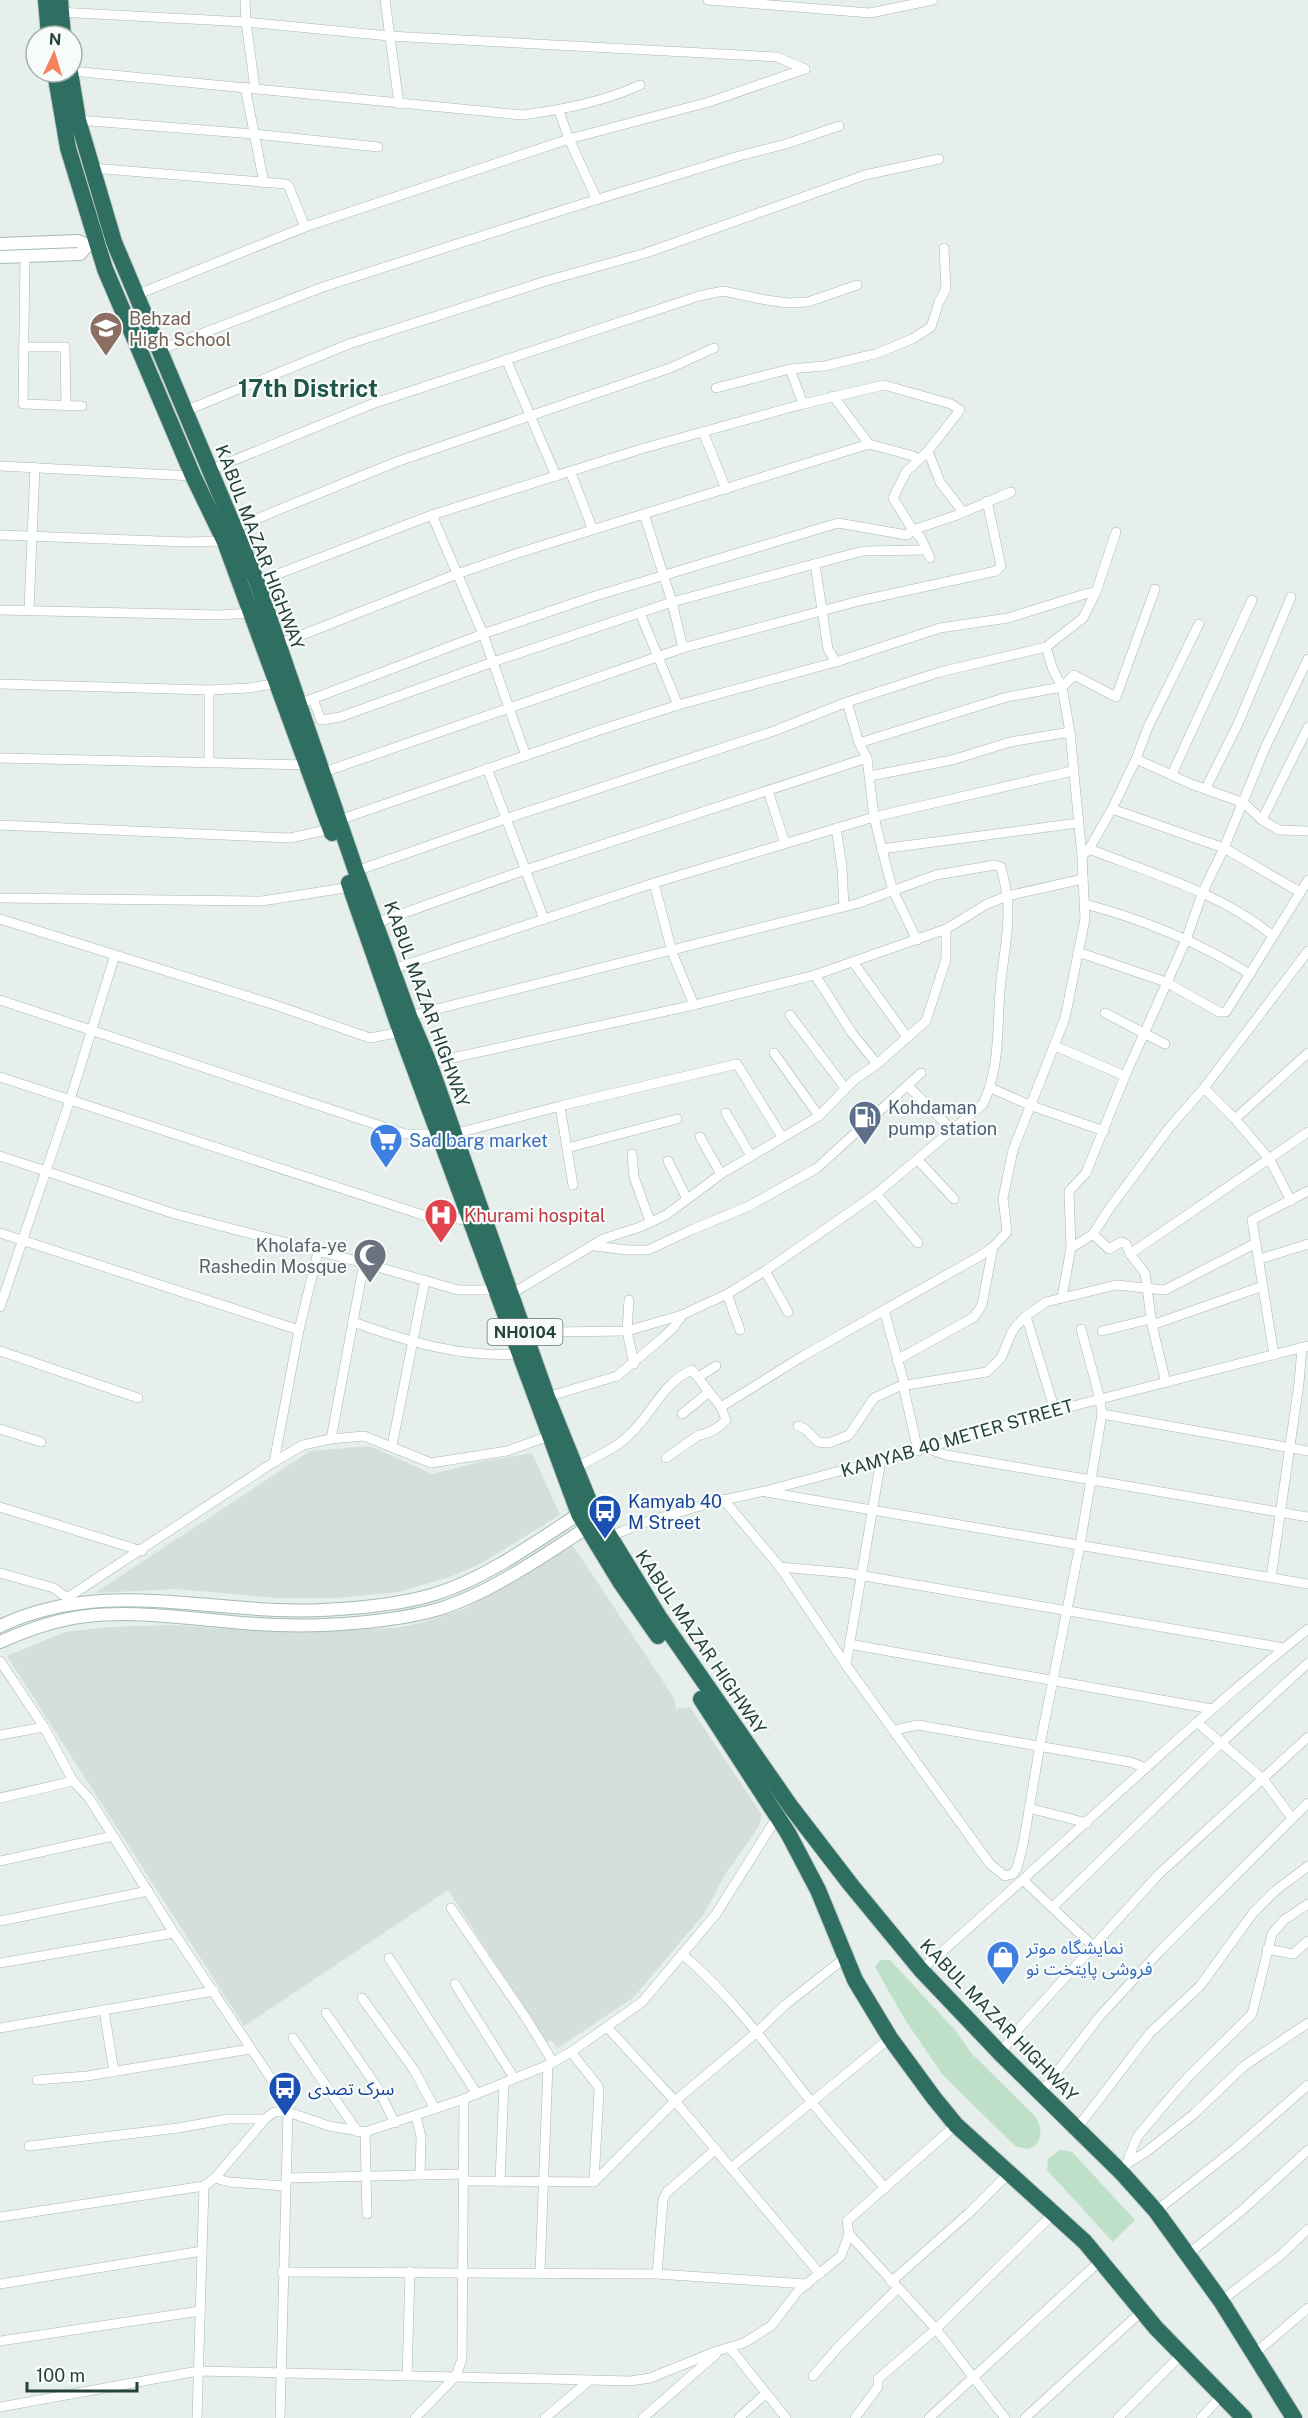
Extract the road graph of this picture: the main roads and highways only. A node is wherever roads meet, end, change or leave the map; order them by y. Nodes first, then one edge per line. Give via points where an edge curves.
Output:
1 (53, 6) edge
2 (51, 24) edge
3 (59, 24) edge
4 (57, 84) edge
5 (73, 84) edge
6 (100, 243) junction
7 (0, 244) edge
8 (0, 256) edge
9 (232, 536) junction
10 (335, 825) junction
11 (353, 879) junction
12 (446, 1134) junction
13 (503, 1292) junction
14 (589, 1517) junction
15 (0, 1626) edge
16 (0, 1642) edge
17 (784, 1811) junction
18 (1244, 2418) edge
19 (1294, 2418) edge

1 - 2 highway
1 - 3 highway
4 - 6 highway, KABUL MAZAR HIGHWAY / NH0104 via 68,148
5 - 6 highway, KABUL MAZAR HIGHWAY / NH0104 via 92,168
6 - 7 main road
6 - 8 main road via 80,254
6 - 9 highway, KABUL MAZAR HIGHWAY / NH0104 via 136,295 210,470
6 - 9 highway, KABUL MAZAR HIGHWAY / NH0104 via 105,269 194,476
9 - 10 highway, KABUL MAZAR HIGHWAY / NH0104 via 252,613 308,765
9 - 10 highway, KABUL MAZAR HIGHWAY / NH0104 via 257,582 279,644 306,701
10 - 11 highway, KABUL MAZAR HIGHWAY / NH0104
11 - 12 highway, KABUL MAZAR HIGHWAY / NH0104 via 401,1032
11 - 12 highway, KABUL MAZAR HIGHWAY / NH0104 via 376,923 429,1063
12 - 13 highway, KABUL MAZAR HIGHWAY / NH0104
12 - 13 highway, KABUL MAZAR HIGHWAY / NH0104 via 470,1220
13 - 14 highway, KABUL MAZAR HIGHWAY / NH0104 via 519,1354 549,1436
13 - 14 highway, KABUL MAZAR HIGHWAY / NH0104 via 528,1339 577,1467
14 - 15 main road via 434,1595 337,1610 139,1600 67,1601
14 - 16 main road via 502,1579 438,1609 338,1625 88,1616 38,1627
14 - 17 highway, KABUL MAZAR HIGHWAY / NH0104
14 - 17 highway, KABUL MAZAR HIGHWAY / NH0104 via 608,1537
17 - 18 highway, KABUL MAZAR HIGHWAY / NH0104 via 855,1980 890,2038 956,2126 1101,2260 1180,2355
17 - 19 highway, KABUL MAZAR HIGHWAY / NH0104 via 921,1970 1000,2053 1123,2168 1221,2301

